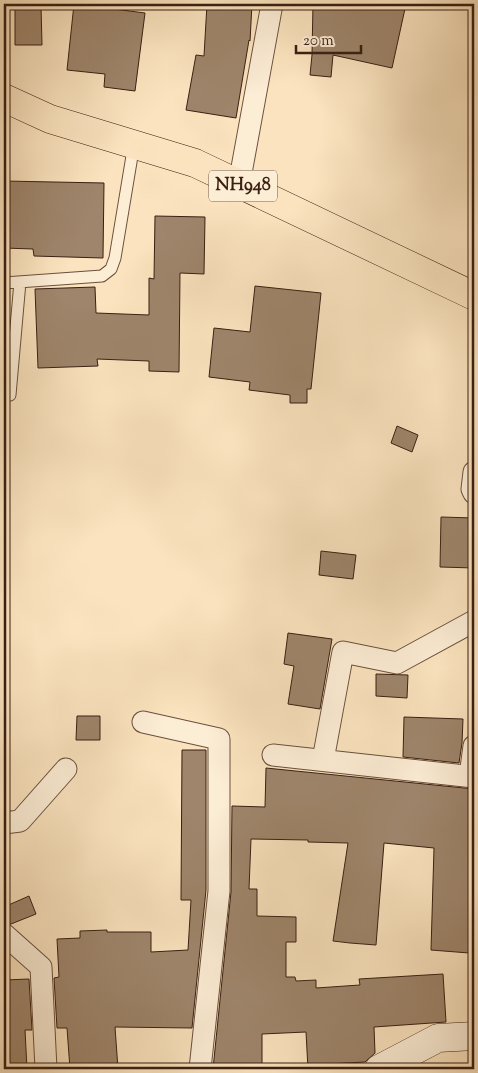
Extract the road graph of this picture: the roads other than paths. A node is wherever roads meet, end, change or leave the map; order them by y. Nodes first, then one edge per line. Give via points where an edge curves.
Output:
1 (272, 4) edge
2 (4, 98) edge
3 (134, 144) junction
4 (239, 184) junction
5 (20, 282) junction
6 (4, 283) edge
7 (474, 296) edge
8 (10, 395) dead end
9 (474, 472) edge
10 (474, 493) edge
11 (474, 621) edge
12 (143, 722) dead end
13 (474, 746) edge
14 (273, 755) dead end
15 (323, 760) junction
16 (66, 769) dead end
17 (472, 776) edge
18 (4, 823) edge
19 (4, 934) edge
20 (474, 1036) edge
21 (46, 1069) edge
22 (200, 1069) edge
23 (379, 1069) edge

1 - 4 street
2 - 3 highway, NH948 via 50,119
3 - 4 highway, NH948 via 195,163
3 - 5 lane via 111,269 102,276
4 - 7 highway, NH948
5 - 6 lane
5 - 8 lane
9 - 10 street
11 - 15 street via 397,664 343,652
12 - 22 street via 219,740 219,891
13 - 17 street
14 - 15 street
15 - 17 street
16 - 18 street via 20,821
19 - 21 street via 41,968
20 - 23 street via 438,1038

